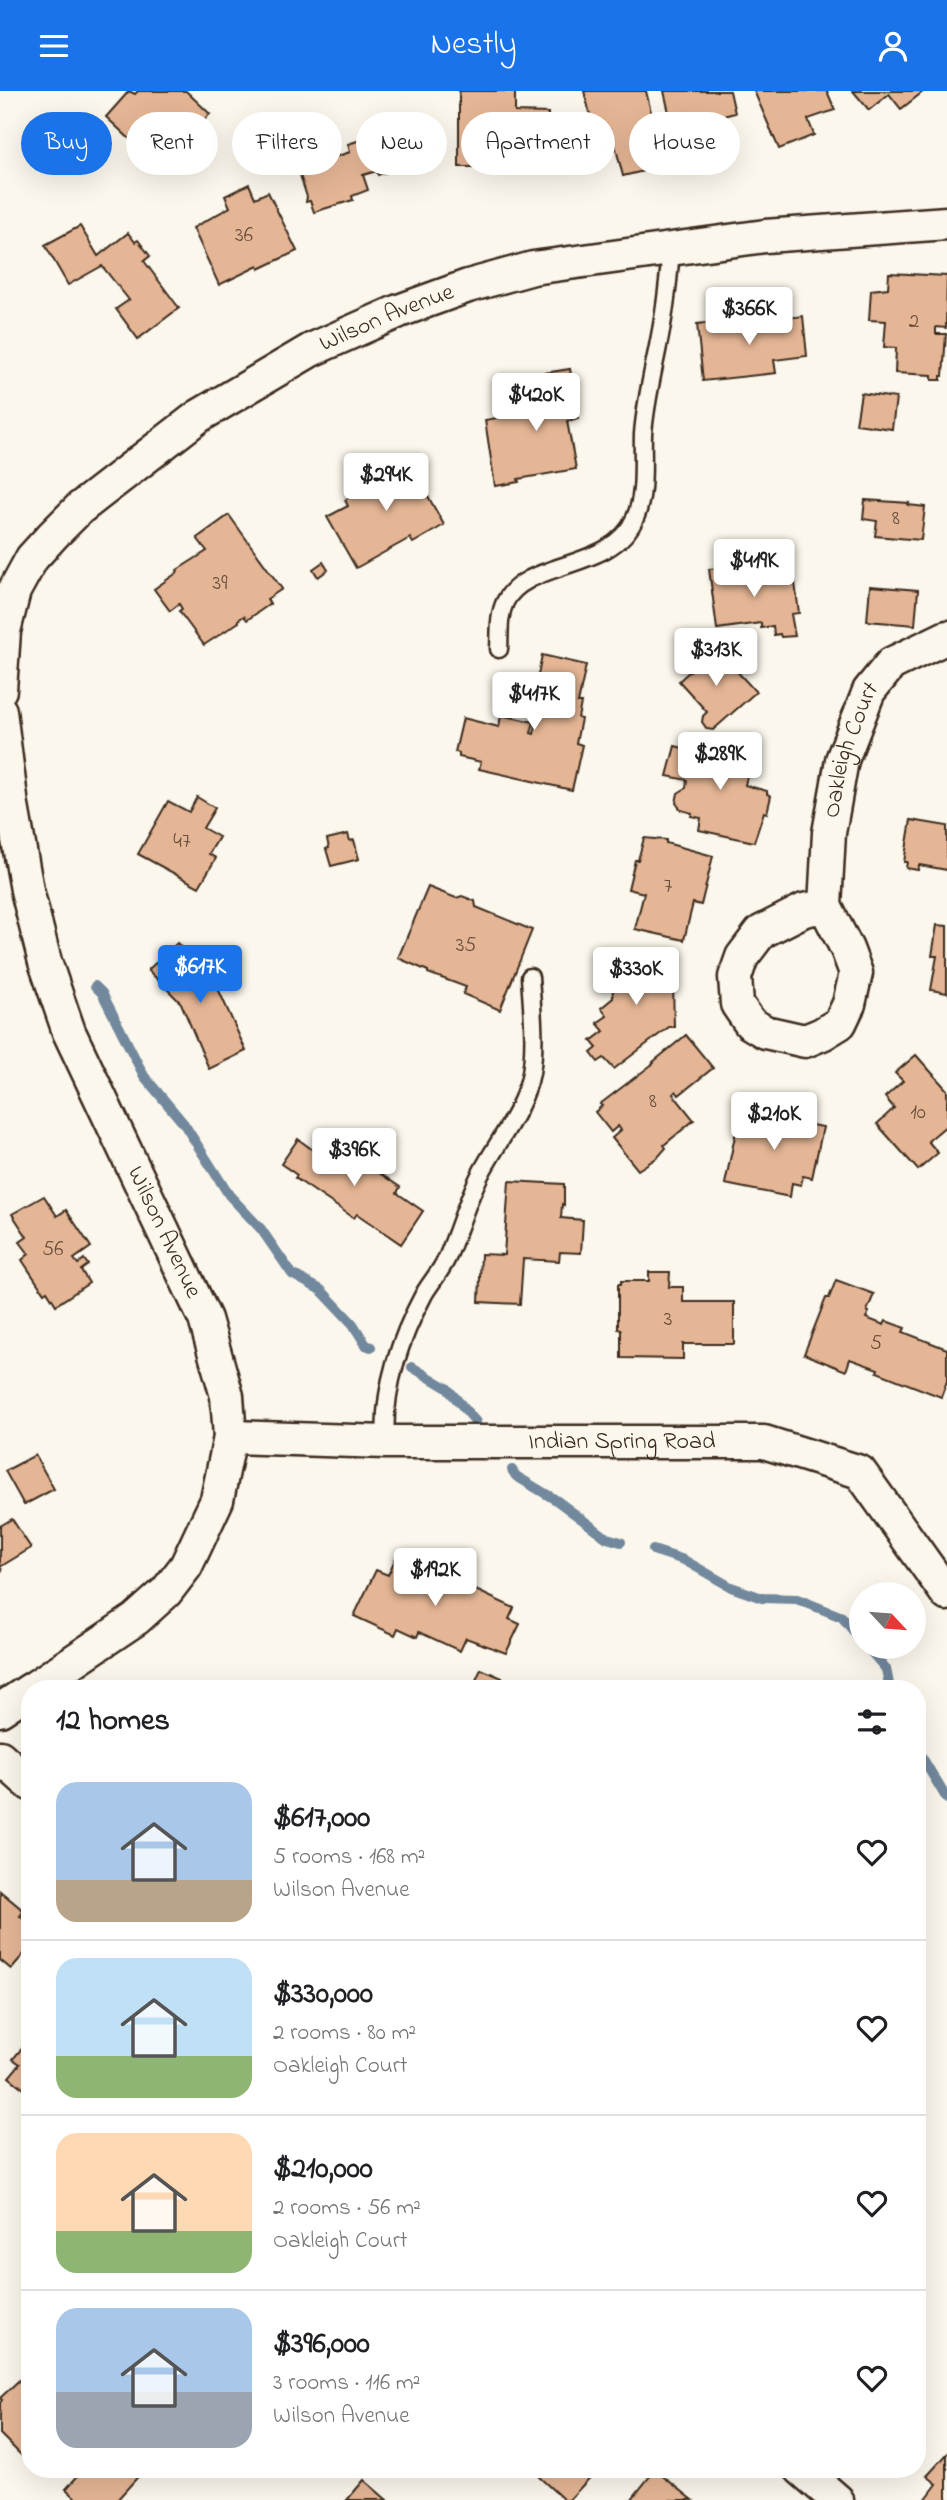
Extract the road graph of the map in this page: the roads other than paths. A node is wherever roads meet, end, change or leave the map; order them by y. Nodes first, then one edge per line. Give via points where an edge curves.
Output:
1 (947, 223) edge
2 (671, 250) junction
3 (947, 637) edge
4 (499, 649) dead end
5 (0, 690) edge
6 (0, 711) edge
7 (4, 806) edge
8 (825, 906) junction
9 (530, 977) dead end
10 (230, 1437) junction
11 (386, 1442) junction
12 (947, 1594) edge
13 (46, 1680) edge
14 (21, 1696) edge
15 (0, 1710) edge
16 (0, 1757) edge
17 (21, 1776) edge
18 (811, 2478) edge
19 (837, 2500) edge

1 - 2 street, Wilson Avenue via 765,236
2 - 4 lane via 643,433 636,517 605,551 517,587 500,616
2 - 5 street, Wilson Avenue via 533,268 468,286 310,350 199,416 80,508 32,558 14,591 4,631
3 - 8 street, Oakleigh Court via 891,664 869,691 842,760 829,834
6 - 7 street, Wilson Avenue
7 - 10 street, Wilson Avenue via 69,1032 205,1319 227,1396
8 - 8 street via 856,973 849,1004 839,1023 805,1041 765,1032 750,1023 737,1004 735,977 742,957 761,932 804,910
9 - 11 lane via 531,1072 523,1099 480,1176 445,1261 407,1329 390,1378
10 - 11 street, Indian Spring Road
10 - 13 street, Wilson Avenue via 216,1500 186,1566 136,1619
11 - 12 street, Indian Spring Road via 764,1442 860,1472
14 - 15 street, Wilson Avenue
16 - 17 street
18 - 19 street

